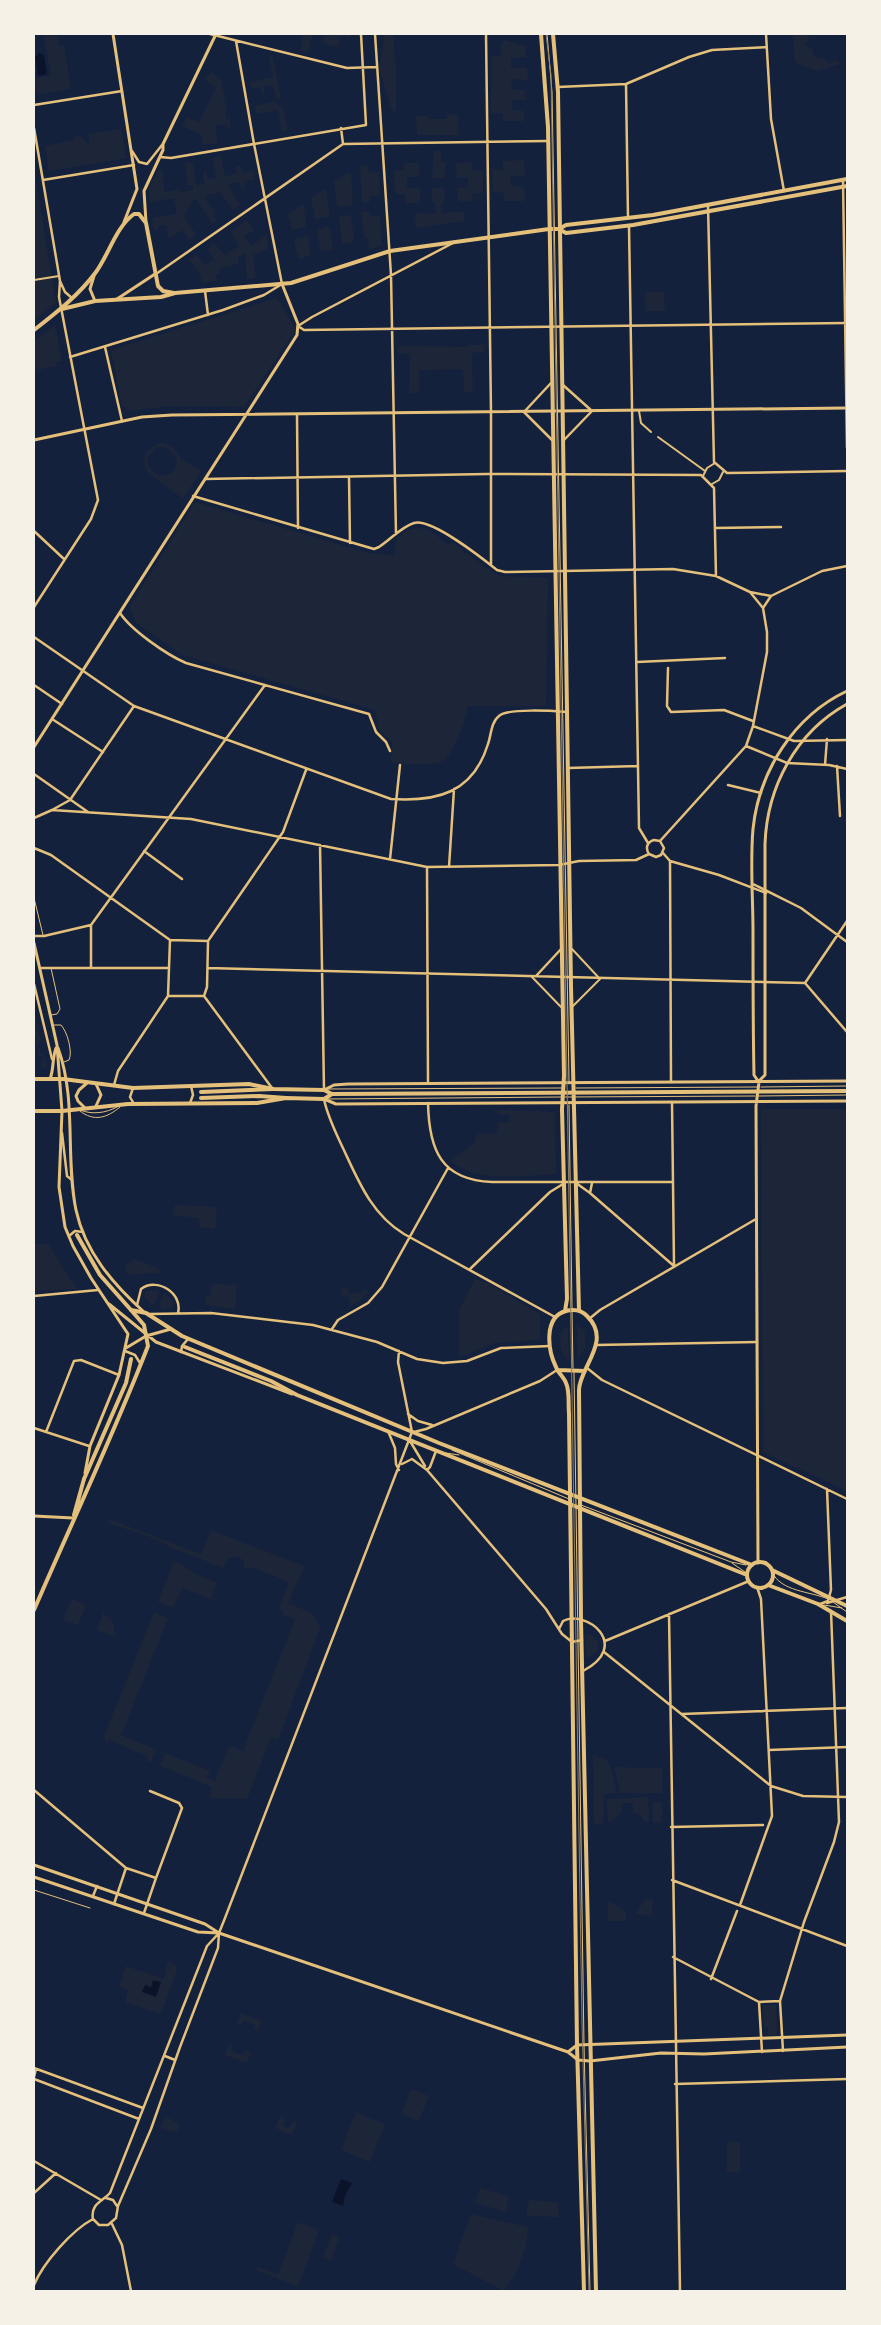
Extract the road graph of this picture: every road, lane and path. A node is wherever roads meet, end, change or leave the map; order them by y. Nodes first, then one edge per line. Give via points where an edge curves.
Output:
1 (113, 34) edge
2 (210, 34) edge
3 (215, 34) edge
4 (361, 34) edge
5 (375, 34) edge
6 (486, 34) edge
7 (541, 34) edge
8 (547, 34) edge
9 (552, 34) edge
10 (766, 34) edge
11 (236, 41) junction
12 (767, 47) junction
13 (376, 67) junction
14 (362, 68) junction
15 (626, 84) junction
16 (558, 87) junction
17 (122, 91) junction
18 (34, 105) edge
19 (34, 128) edge
20 (341, 128) junction
21 (487, 141) junction
22 (551, 141) junction
23 (383, 142) junction
24 (163, 144) junction
25 (254, 144) junction
26 (343, 144) junction
27 (132, 151) junction
28 (160, 157) junction
29 (134, 164) junction
30 (845, 179) edge
31 (43, 180) junction
32 (845, 187) edge
33 (784, 191) junction
34 (265, 197) junction
35 (708, 205) junction
36 (708, 212) junction
37 (628, 219) junction
38 (124, 222) junction
39 (146, 223) junction
40 (629, 226) junction
41 (554, 229) junction
42 (489, 237) junction
43 (454, 242) junction
44 (390, 251) junction
45 (846, 258) edge
46 (95, 273) junction
47 (155, 274) junction
48 (391, 275) junction
49 (59, 276) junction
50 (34, 280) edge
51 (60, 281) junction
52 (282, 284) junction
53 (205, 291) junction
54 (175, 293) junction
55 (72, 298) junction
56 (117, 299) junction
57 (95, 301) junction
58 (62, 309) junction
59 (208, 315) junction
60 (846, 323) edge
61 (298, 326) junction
62 (712, 326) junction
63 (392, 328) junction
64 (556, 328) junction
65 (630, 328) junction
66 (489, 329) junction
67 (34, 330) edge
68 (106, 347) junction
69 (70, 357) junction
70 (552, 383) junction
71 (562, 384) junction
72 (847, 408) edge
73 (713, 409) junction
74 (632, 410) junction
75 (639, 410) junction
76 (592, 411) junction
77 (491, 412) junction
78 (524, 412) junction
79 (552, 412) junction
80 (557, 412) junction
81 (563, 412) junction
82 (393, 413) junction
83 (244, 415) junction
84 (297, 415) junction
85 (122, 421) junction
86 (84, 430) junction
87 (651, 432) dead end
88 (658, 437) dead end
89 (34, 440) edge
90 (552, 440) junction
91 (564, 440) junction
92 (847, 448) edge
93 (714, 462) junction
94 (705, 471) junction
95 (847, 471) edge
96 (724, 472) junction
97 (558, 473) junction
98 (491, 474) junction
99 (632, 474) junction
100 (395, 475) junction
101 (702, 475) junction
102 (349, 477) junction
103 (299, 478) junction
104 (204, 479) junction
105 (712, 484) junction
106 (193, 496) junction
107 (780, 527) dead end
108 (298, 528) junction
109 (716, 528) junction
110 (34, 531) edge
111 (396, 534) junction
112 (350, 543) junction
113 (64, 558) junction
114 (491, 565) junction
115 (847, 566) edge
116 (634, 569) junction
117 (560, 571) junction
118 (716, 576) junction
119 (750, 592) junction
120 (771, 596) junction
121 (34, 607) edge
122 (763, 608) junction
123 (120, 613) junction
124 (34, 637) edge
125 (725, 658) dead end
126 (637, 662) junction
127 (668, 668) dead end
128 (83, 671) junction
129 (34, 685) edge
130 (265, 685) junction
131 (847, 691) edge
132 (62, 704) junction
133 (847, 704) edge
134 (134, 706) junction
135 (557, 712) junction
136 (565, 712) junction
137 (52, 719) junction
138 (753, 721) junction
139 (752, 726) junction
140 (827, 739) junction
141 (225, 740) junction
142 (787, 740) junction
143 (847, 740) edge
144 (802, 742) junction
145 (746, 746) junction
146 (34, 747) edge
147 (390, 751) dead end
148 (103, 752) junction
149 (775, 759) junction
150 (787, 764) junction
151 (400, 765) dead end
152 (825, 765) junction
153 (638, 766) junction
154 (837, 766) junction
155 (568, 768) junction
156 (847, 769) edge
157 (306, 770) junction
158 (34, 774) edge
159 (728, 785) dead end
160 (454, 789) junction
161 (761, 793) junction
162 (70, 800) junction
163 (52, 810) junction
164 (90, 814) junction
165 (840, 816) dead end
166 (169, 817) junction
167 (34, 818) edge
168 (280, 837) junction
169 (660, 841) junction
170 (648, 844) junction
171 (320, 845) junction
172 (34, 848) edge
173 (144, 851) junction
174 (663, 853) junction
175 (649, 854) junction
176 (390, 859) junction
177 (670, 862) junction
178 (567, 863) junction
179 (559, 865) junction
180 (427, 867) junction
181 (449, 867) junction
182 (182, 879) dead end
183 (753, 886) junction
184 (766, 891) junction
185 (34, 898) edge
186 (111, 898) junction
187 (847, 921) edge
188 (90, 925) junction
189 (34, 936) edge
190 (44, 936) junction
191 (837, 936) junction
192 (170, 940) junction
193 (208, 941) junction
194 (847, 942) edge
195 (34, 943) edge
196 (570, 947) junction
197 (562, 948) junction
198 (91, 967) junction
199 (40, 968) junction
200 (51, 968) junction
201 (168, 968) junction
202 (208, 968) junction
203 (323, 972) junction
204 (426, 975) junction
205 (533, 976) junction
206 (567, 978) junction
207 (600, 979) junction
208 (670, 980) junction
209 (753, 982) junction
210 (765, 982) junction
211 (805, 983) junction
212 (34, 984) edge
213 (168, 996) junction
214 (204, 996) junction
215 (571, 1008) junction
216 (562, 1009) junction
217 (50, 1016) junction
218 (52, 1025) junction
219 (847, 1032) edge
220 (57, 1045) junction
221 (52, 1059) junction
222 (63, 1062) junction
223 (50, 1079) junction
224 (60, 1079) junction
225 (34, 1080) edge
226 (67, 1080) junction
227 (847, 1081) edge
228 (568, 1082) junction
229 (671, 1082) junction
230 (759, 1082) junction
231 (87, 1083) junction
232 (428, 1083) junction
233 (96, 1084) junction
234 (113, 1086) junction
235 (191, 1086) junction
236 (847, 1086) edge
237 (134, 1088) junction
238 (273, 1089) junction
239 (324, 1090) junction
240 (757, 1091) junction
241 (847, 1091) edge
242 (201, 1092) dead end
243 (568, 1092) junction
244 (332, 1094) junction
245 (847, 1096) edge
246 (201, 1098) dead end
247 (286, 1098) junction
248 (324, 1099) junction
249 (847, 1101) edge
250 (562, 1102) junction
251 (569, 1102) junction
252 (574, 1102) junction
253 (672, 1102) junction
254 (756, 1102) junction
255 (428, 1103) junction
256 (123, 1104) junction
257 (134, 1104) junction
258 (189, 1105) junction
259 (96, 1106) junction
260 (85, 1108) junction
261 (77, 1109) junction
262 (70, 1110) junction
263 (34, 1111) edge
264 (62, 1111) junction
265 (62, 1133) junction
266 (448, 1168) junction
267 (73, 1180) junction
268 (672, 1182) junction
269 (565, 1183) junction
270 (573, 1183) junction
271 (592, 1183) junction
272 (590, 1193) junction
273 (756, 1219) junction
274 (83, 1232) junction
275 (77, 1235) dead end
276 (409, 1236) junction
277 (68, 1237) junction
278 (674, 1266) junction
279 (469, 1269) junction
280 (98, 1290) junction
281 (34, 1296) edge
282 (107, 1302) junction
283 (137, 1305) junction
284 (131, 1310) junction
285 (572, 1310) junction
286 (565, 1311) junction
287 (579, 1311) junction
288 (137, 1312) junction
289 (146, 1313) junction
290 (178, 1313) junction
291 (138, 1317) junction
292 (555, 1317) junction
293 (590, 1318) junction
294 (171, 1329) junction
295 (332, 1329) junction
296 (146, 1336) junction
297 (188, 1339) junction
298 (156, 1342) junction
299 (757, 1342) junction
300 (596, 1345) junction
301 (148, 1346) junction
302 (550, 1346) junction
303 (185, 1347) dead end
304 (126, 1350) junction
305 (400, 1351) junction
306 (181, 1352) junction
307 (131, 1358) dead end
308 (141, 1365) junction
309 (557, 1370) junction
310 (586, 1370) junction
311 (574, 1372) junction
312 (119, 1375) junction
313 (296, 1395) junction
314 (408, 1414) junction
315 (434, 1425) junction
316 (34, 1428) edge
317 (387, 1430) junction
318 (46, 1432) junction
319 (412, 1432) junction
320 (410, 1439) junction
321 (439, 1443) junction
322 (90, 1446) junction
323 (436, 1451) junction
324 (462, 1456) junction
325 (757, 1456) junction
326 (399, 1470) junction
327 (427, 1470) junction
328 (84, 1479) junction
329 (827, 1489) junction
330 (569, 1494) junction
331 (576, 1496) junction
332 (581, 1498) junction
333 (569, 1499) junction
334 (847, 1499) edge
335 (575, 1502) junction
336 (569, 1505) junction
337 (581, 1507) junction
338 (576, 1508) junction
339 (34, 1516) edge
340 (73, 1518) junction
341 (731, 1562) junction
342 (758, 1563) junction
343 (752, 1565) junction
344 (772, 1571) junction
345 (747, 1575) junction
346 (749, 1581) junction
347 (768, 1585) junction
348 (757, 1588) junction
349 (847, 1597) edge
350 (829, 1598) junction
351 (838, 1600) junction
352 (832, 1602) junction
353 (818, 1604) junction
354 (824, 1604) junction
355 (845, 1607) edge
356 (34, 1610) edge
357 (831, 1611) junction
358 (847, 1612) edge
359 (669, 1614) junction
360 (577, 1620) junction
361 (847, 1621) edge
362 (559, 1630) junction
363 (577, 1642) junction
364 (605, 1642) junction
365 (604, 1652) junction
366 (578, 1670) junction
367 (671, 1707) junction
368 (834, 1708) junction
369 (847, 1708) edge
370 (767, 1710) junction
371 (680, 1714) junction
372 (836, 1748) junction
373 (847, 1748) edge
374 (769, 1750) junction
375 (771, 1786) junction
376 (34, 1790) edge
377 (150, 1791) dead end
378 (847, 1796) edge
379 (838, 1797) junction
380 (763, 1824) dead end
381 (671, 1827) junction
382 (34, 1865) edge
383 (126, 1868) junction
384 (34, 1877) edge
385 (156, 1878) junction
386 (672, 1880) junction
387 (97, 1886) junction
388 (34, 1890) edge
389 (118, 1893) junction
390 (93, 1897) junction
391 (147, 1903) junction
392 (114, 1904) junction
393 (740, 1905) junction
394 (90, 1908) dead end
395 (737, 1912) dead end
396 (144, 1914) junction
397 (801, 1928) junction
398 (219, 1933) junction
399 (847, 1946) edge
400 (673, 1957) junction
401 (711, 1979) junction
402 (780, 2001) junction
403 (759, 2002) junction
404 (847, 2035) edge
405 (782, 2038) junction
406 (761, 2039) junction
407 (675, 2040) junction
408 (577, 2045) junction
409 (584, 2045) junction
410 (590, 2045) junction
411 (847, 2047) edge
412 (783, 2051) junction
413 (568, 2052) junction
414 (762, 2052) junction
415 (675, 2053) junction
416 (164, 2056) junction
417 (175, 2060) junction
418 (578, 2060) junction
419 (584, 2060) junction
420 (590, 2060) junction
421 (35, 2069) edge
422 (34, 2078) edge
423 (847, 2079) edge
424 (675, 2084) junction
425 (143, 2108) junction
426 (139, 2119) junction
427 (34, 2161) edge
428 (56, 2173) junction
429 (34, 2193) edge
430 (105, 2198) junction
431 (100, 2200) junction
432 (118, 2206) junction
433 (93, 2219) junction
434 (112, 2223) junction
435 (34, 2285) edge
436 (131, 2291) edge
437 (584, 2291) edge
438 (590, 2291) edge
439 (596, 2291) edge
440 (680, 2291) edge

1 - 17 street
2 - 3 street
3 - 11 street
3 - 24 street
4 - 14 street
5 - 13 street
6 - 21 street
7 - 22 main road
8 - 22 lane via 552,68
9 - 16 main road
10 - 12 street
11 - 14 street via 347,68
11 - 25 street
12 - 15 street via 712,50
12 - 33 street via 770,119
13 - 14 street
13 - 23 street
14 - 20 street via 366,125
15 - 16 street
15 - 37 street
16 - 41 main road
17 - 18 street
17 - 27 street
19 - 31 street
20 - 25 street
20 - 26 street
21 - 22 street
21 - 23 street
21 - 42 street
22 - 41 main road
23 - 26 street
23 - 44 street
24 - 27 street via 147,164 139,162
24 - 28 street
25 - 28 street
25 - 34 street
26 - 34 street
27 - 29 street
28 - 39 street via 144,191
29 - 31 street
29 - 38 street via 137,189
30 - 32 street
30 - 33 main road
31 - 49 street
32 - 36 main road
32 - 45 street
33 - 35 main road
34 - 47 street
34 - 52 street
35 - 36 street
35 - 37 main road
36 - 40 main road
36 - 62 street
37 - 41 main road
38 - 39 main road via 137,213
38 - 46 main road
39 - 47 main road
40 - 41 main road via 566,233
40 - 65 street
41 - 42 main road
41 - 64 main road
41 - 64 main road
42 - 43 main road
42 - 66 street
43 - 44 main road
43 - 48 street
44 - 48 street
44 - 52 main road
45 - 60 street
46 - 55 main road
46 - 57 street via 90,289
47 - 54 main road via 160,289
47 - 56 street
48 - 61 street
48 - 63 street
49 - 50 street
49 - 51 street
51 - 55 street
51 - 58 street
52 - 53 main road
52 - 59 street via 259,297
52 - 61 street
53 - 54 main road
53 - 59 street
54 - 56 main road
55 - 58 main road
56 - 57 main road
57 - 58 main road
58 - 67 main road
58 - 69 street
59 - 68 street
60 - 62 street
60 - 72 street
61 - 63 street via 304,330
61 - 83 street via 295,337
62 - 65 street
62 - 73 street
63 - 66 street
63 - 82 street
64 - 65 street
64 - 66 street
64 - 70 main road
64 - 71 main road
64 - 80 lane
65 - 74 street
66 - 77 street
68 - 69 street
68 - 85 street
69 - 86 street
70 - 78 street
70 - 79 main road
71 - 76 street
71 - 81 main road
72 - 73 street
72 - 92 street
73 - 75 street
73 - 93 street
74 - 75 street
74 - 76 street
74 - 99 street
75 - 87 street via 641,423
76 - 81 street
76 - 91 street
77 - 78 street
77 - 82 street
77 - 98 street
78 - 79 street
78 - 90 street
79 - 80 street
79 - 90 main road
80 - 81 street
80 - 97 lane
81 - 91 main road
82 - 84 street
82 - 100 street
83 - 84 street
83 - 85 street via 156,416
83 - 104 street
84 - 103 street
85 - 86 street
86 - 89 street
86 - 113 street via 98,500 91,518
88 - 94 street
90 - 97 main road
91 - 97 main road
93 - 94 street
93 - 96 street
94 - 101 street
95 - 96 street
96 - 105 street
97 - 98 street
97 - 99 street
97 - 117 main road
97 - 117 main road
98 - 100 street
98 - 114 street
99 - 101 street
99 - 116 street
100 - 102 street
100 - 111 street
101 - 105 street
102 - 103 street
102 - 112 street
103 - 104 street
103 - 108 street
104 - 106 street
105 - 109 street
106 - 108 street
106 - 123 street
107 - 109 street
108 - 112 street
109 - 118 street
110 - 113 street
111 - 112 street via 376,548
111 - 114 street via 414,523 432,526
113 - 121 street
114 - 117 street via 505,572
115 - 120 street via 822,571
116 - 117 street
116 - 118 street via 673,569
116 - 126 street
117 - 135 main road
117 - 136 main road
118 - 119 street
119 - 120 street
119 - 122 street
120 - 122 street
122 - 138 street via 767,652
123 - 128 street
123 - 130 street via 126,622 180,660
124 - 128 street
125 - 126 street
126 - 153 street
127 - 138 street via 667,706 671,712 724,710
128 - 132 street
128 - 134 street
129 - 132 street
130 - 141 street
130 - 147 street via 369,714 376,732
131 - 142 street via 820,707
132 - 137 street
133 - 144 street via 818,724
134 - 141 street
134 - 148 street
135 - 136 street
135 - 160 street via 510,712 498,716 474,773
135 - 179 main road
136 - 155 main road
136 - 178 lane
137 - 146 street
137 - 148 street
138 - 139 street
139 - 142 street
139 - 145 street
140 - 143 street
140 - 144 street
140 - 152 street
141 - 157 street
141 - 166 street
142 - 144 street
142 - 149 street
144 - 150 street
145 - 149 street
145 - 169 street
148 - 162 street
149 - 150 street
149 - 161 street
150 - 152 street
150 - 184 street via 767,818
151 - 176 street
152 - 154 street
153 - 155 street
153 - 170 street via 639,828
154 - 156 street
154 - 165 street
155 - 178 main road
157 - 160 street via 388,798 432,799
157 - 168 street
158 - 162 street
159 - 161 street
160 - 181 street
161 - 183 street via 753,830
162 - 163 street
162 - 164 street
163 - 164 street
163 - 167 street
164 - 166 street
166 - 168 street
166 - 173 street
168 - 171 street
168 - 193 street
169 - 170 street
169 - 174 street via 664,846
170 - 175 street
171 - 176 street
171 - 203 street
172 - 186 street via 52,855
173 - 182 street
173 - 186 street
174 - 175 street via 656,857
174 - 177 street
175 - 178 street via 632,860
176 - 180 street
177 - 183 street
177 - 208 street
178 - 179 street
178 - 196 main road
178 - 206 lane
179 - 181 street
179 - 197 main road
180 - 181 street
180 - 204 street
183 - 184 street
183 - 209 street
184 - 191 street via 801,908
184 - 210 street
185 - 190 lane
186 - 188 street
186 - 192 street
187 - 191 street
188 - 190 street
188 - 198 street
189 - 190 street
191 - 194 street
191 - 211 street
192 - 193 street
192 - 201 street
193 - 202 street
195 - 199 street
196 - 206 main road
196 - 207 street
197 - 205 street
197 - 206 main road
198 - 200 street
198 - 201 street
199 - 200 street
199 - 217 street
200 - 217 lane via 60,1009
201 - 213 street
202 - 203 street
202 - 214 street
203 - 204 street
203 - 239 street
204 - 205 street
204 - 232 street
205 - 206 street
205 - 216 street
206 - 207 street
206 - 215 main road
206 - 216 main road
206 - 228 lane
207 - 208 street
207 - 215 street
208 - 209 street
208 - 229 street
209 - 210 street
209 - 230 street via 754,1076
210 - 211 street
210 - 230 street via 765,1076
211 - 219 street
212 - 221 street
213 - 214 street
213 - 234 street via 118,1071
214 - 238 street
215 - 228 main road
216 - 228 main road
217 - 218 street
218 - 220 street
218 - 222 lane via 59,1024 65,1030 71,1056
220 - 221 street
220 - 222 street
220 - 224 street
221 - 223 street
222 - 226 street
223 - 224 main road
223 - 225 main road
224 - 226 main road
224 - 264 street
226 - 231 main road
226 - 262 street
227 - 230 street
228 - 229 street
228 - 232 street
228 - 243 main road
228 - 243 main road
229 - 230 street
230 - 240 street
231 - 233 main road
231 - 260 street via 76,1096
232 - 239 street via 337,1084
233 - 234 main road
233 - 259 street via 101,1095
234 - 237 main road
235 - 237 main road
235 - 238 main road via 249,1084
235 - 258 street via 193,1095
236 - 240 lane
237 - 257 street via 130,1097
238 - 239 main road
238 - 242 main road
239 - 243 lane
239 - 244 main road
240 - 241 main road
240 - 243 main road
240 - 245 lane
240 - 254 street
243 - 244 main road
243 - 248 lane
243 - 250 main road
243 - 251 lane
243 - 252 main road
244 - 248 main road
246 - 247 main road
247 - 248 main road
247 - 258 main road via 257,1103
248 - 255 street via 336,1104
248 - 276 street via 330,1120 366,1195 384,1219
249 - 254 street
250 - 251 street
250 - 255 street
250 - 269 main road
251 - 252 street
251 - 270 lane
252 - 253 street
252 - 270 main road
253 - 254 street
253 - 268 street
254 - 273 street
255 - 266 street via 432,1136
256 - 257 main road
256 - 259 main road
256 - 261 lane via 111,1110 90,1113
256 - 261 lane via 98,1119
257 - 258 main road
259 - 260 main road
260 - 261 main road
261 - 262 main road
262 - 264 main road
262 - 267 street
263 - 264 main road
264 - 265 street
265 - 267 street via 66,1176
265 - 277 street via 59,1187
266 - 269 street via 458,1176 476,1181
266 - 276 street
267 - 274 street via 76,1210
268 - 271 street
268 - 278 street
269 - 270 street
269 - 279 street via 550,1192
269 - 286 main road
270 - 271 street
270 - 272 street
270 - 285 lane
270 - 287 main road
271 - 272 street
272 - 278 street
273 - 278 street
273 - 299 street
274 - 277 street via 76,1231
274 - 283 street via 109,1277
275 - 284 main road via 100,1275
276 - 279 street
276 - 295 street via 375,1295 360,1309 338,1320
277 - 280 street
278 - 293 street
279 - 292 street
280 - 281 street
280 - 282 street
282 - 296 street
282 - 304 street via 125,1327 128,1337
283 - 288 street
283 - 289 street
283 - 290 street via 141,1290 146,1286 156,1286 176,1297
284 - 288 main road
284 - 291 main road
285 - 286 main road
285 - 287 main road
285 - 311 lane
286 - 292 main road
287 - 293 main road
288 - 289 main road
288 - 291 street
289 - 290 street
289 - 294 main road
290 - 295 street via 239,1315
291 - 296 main road via 145,1327
292 - 302 main road via 550,1330
293 - 300 main road
294 - 296 street
294 - 297 main road
295 - 305 street
296 - 298 street
296 - 301 main road
296 - 304 street
297 - 306 street
297 - 319 main road
298 - 301 street
298 - 306 street
299 - 300 street
299 - 325 street
300 - 310 main road
301 - 308 main road
302 - 305 street via 501,1348 454,1364 422,1360
302 - 309 main road
303 - 313 main road via 271,1381
304 - 308 street via 136,1355
304 - 312 street
305 - 314 street via 398,1362
306 - 313 street
307 - 328 main road via 126,1383
308 - 340 main road via 88,1493
309 - 311 main road
309 - 315 street
309 - 330 main road via 567,1388
310 - 311 main road
310 - 325 street
310 - 332 main road via 579,1384
311 - 331 lane
312 - 318 street via 81,1360 74,1361
312 - 322 street
313 - 317 main road
314 - 315 street via 418,1421
314 - 319 street
315 - 319 street
316 - 318 street
317 - 320 main road
317 - 326 street
318 - 322 street
319 - 320 street
319 - 321 main road
320 - 323 main road
320 - 326 street
320 - 327 street
321 - 324 lane
321 - 330 main road
322 - 328 street
323 - 324 lane
323 - 327 street
323 - 336 main road
324 - 333 lane
325 - 329 street
325 - 342 street
326 - 327 street via 410,1459
326 - 398 street
327 - 362 street via 546,1608
328 - 340 main road
329 - 334 street
329 - 350 street
330 - 331 main road
330 - 333 main road
331 - 332 main road
331 - 335 lane
332 - 337 main road
332 - 343 main road
333 - 335 lane
333 - 336 main road
335 - 337 lane
335 - 338 lane
336 - 338 main road
336 - 360 main road
337 - 338 main road
337 - 341 lane
337 - 345 main road
337 - 360 main road
338 - 360 lane
339 - 340 street
340 - 356 main road
341 - 343 lane
341 - 345 lane
342 - 343 main road
342 - 344 main road via 767,1565
343 - 345 main road
344 - 347 main road
344 - 350 main road
344 - 350 lane via 783,1584
345 - 346 main road
346 - 348 main road
346 - 359 street
347 - 348 main road
347 - 353 main road
348 - 370 street via 762,1599
349 - 351 street
350 - 351 main road
350 - 352 lane
350 - 354 street
351 - 352 street
351 - 355 main road
352 - 354 street
352 - 355 lane
353 - 354 street
353 - 355 lane
353 - 357 main road
355 - 358 lane
357 - 361 main road
357 - 368 street
359 - 364 street
359 - 367 street
360 - 362 street via 563,1621
360 - 363 main road
360 - 363 main road
360 - 364 street via 596,1627
362 - 363 street
363 - 366 main road
363 - 366 main road
364 - 365 street
365 - 366 street via 594,1664
365 - 367 street
366 - 408 main road
366 - 409 lane
366 - 410 main road
367 - 371 street
367 - 381 street
368 - 369 street
368 - 370 street
368 - 372 street
370 - 371 street
370 - 374 street
371 - 375 street
372 - 373 street
372 - 374 street
372 - 379 street
374 - 375 street
375 - 379 street via 803,1796
375 - 393 street via 772,1820
376 - 383 street
377 - 385 street via 182,1807
378 - 379 street
379 - 397 street via 838,1829
380 - 381 street
381 - 386 street
382 - 387 street
383 - 385 street
383 - 389 street
384 - 390 street
385 - 391 street
386 - 393 street
386 - 400 street
387 - 389 street
387 - 390 street
388 - 394 lane
389 - 391 street
389 - 392 street
390 - 392 street
391 - 396 street
391 - 398 street via 205,1924
392 - 396 street
393 - 397 street
395 - 401 street
396 - 398 street via 202,1933
397 - 399 street
397 - 402 street
398 - 413 street
398 - 416 street via 207,1946
398 - 417 street via 218,1948
400 - 401 street
400 - 407 street
401 - 403 street
402 - 403 street
402 - 405 street
403 - 406 street
404 - 405 street
405 - 406 street
405 - 412 street
406 - 407 street
406 - 414 street
407 - 410 street
407 - 415 street
408 - 409 street
408 - 413 street
408 - 418 main road
409 - 410 street
409 - 419 lane
410 - 420 main road
411 - 412 street
412 - 414 street
413 - 418 street
414 - 415 street
415 - 420 street
415 - 424 street
416 - 417 street
416 - 425 street
417 - 432 street via 151,2129
418 - 419 street
418 - 437 main road
419 - 420 street
419 - 438 lane
420 - 439 main road
421 - 422 street
421 - 425 street
422 - 426 street
423 - 424 street
424 - 440 street
425 - 426 street
426 - 430 street
427 - 428 street
428 - 429 street
428 - 431 street
430 - 431 street
430 - 432 street
431 - 433 street via 93,2210
432 - 434 street
433 - 434 street via 101,2226
433 - 435 street via 80,2226 42,2269
434 - 436 street via 122,2245

